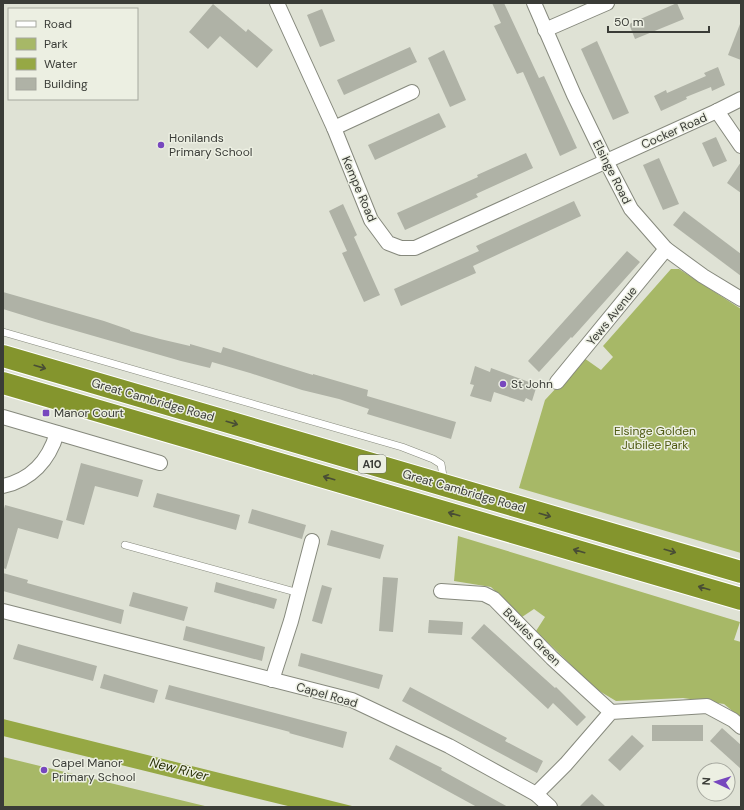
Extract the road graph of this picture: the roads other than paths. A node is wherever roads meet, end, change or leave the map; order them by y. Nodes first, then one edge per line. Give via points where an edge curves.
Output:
1 (277, 3) edge
2 (534, 3) edge
3 (607, 3) edge
4 (545, 30) junction
5 (412, 92) dead end
6 (741, 99) edge
7 (717, 112) junction
8 (334, 128) junction
9 (741, 146) edge
10 (606, 161) junction
11 (666, 249) junction
12 (741, 299) edge
13 (3, 332) edge
14 (3, 356) edge
15 (557, 382) dead end
16 (3, 383) edge
17 (3, 417) edge
18 (57, 433) junction
19 (160, 463) dead end
20 (440, 484) junction
21 (3, 486) edge
22 (312, 541) dead end
23 (125, 545) dead end
24 (741, 572) edge
25 (441, 591) dead end
26 (299, 593) junction
27 (741, 599) edge
28 (3, 611) edge
29 (272, 680) junction
30 (611, 712) junction
31 (741, 726) edge
32 (536, 794) junction
33 (550, 807) edge

1 - 8 street, Kempe Road
2 - 4 street, Elsinge Road
3 - 4 street
4 - 10 street, Elsinge Road
5 - 8 street
6 - 7 street, Cocker Road
7 - 9 street
7 - 10 street, Cocker Road
8 - 10 street, Kempe Road via 371,220 388,243 401,248 415,248
10 - 11 street, Elsinge Road via 631,209
11 - 12 street, Elsinge Road
11 - 15 street, Yews Avenue
13 - 20 lane via 402,447 441,464 443,476
14 -> 20 highway, Great Cambridge Road / A10
27 -> 16 highway, Great Cambridge Road / A10
17 - 18 street
18 - 19 street
18 - 21 street via 46,458 31,474
20 -> 24 highway, Great Cambridge Road / A10
22 - 26 street
23 - 26 lane
25 - 30 street, Bowles Green via 484,594 494,599 552,658
26 - 29 street
28 - 29 street, Capel Road
29 - 32 street, Capel Road via 352,700 449,746
30 - 31 street via 707,706
30 - 32 street
32 - 33 street, Capel Road

